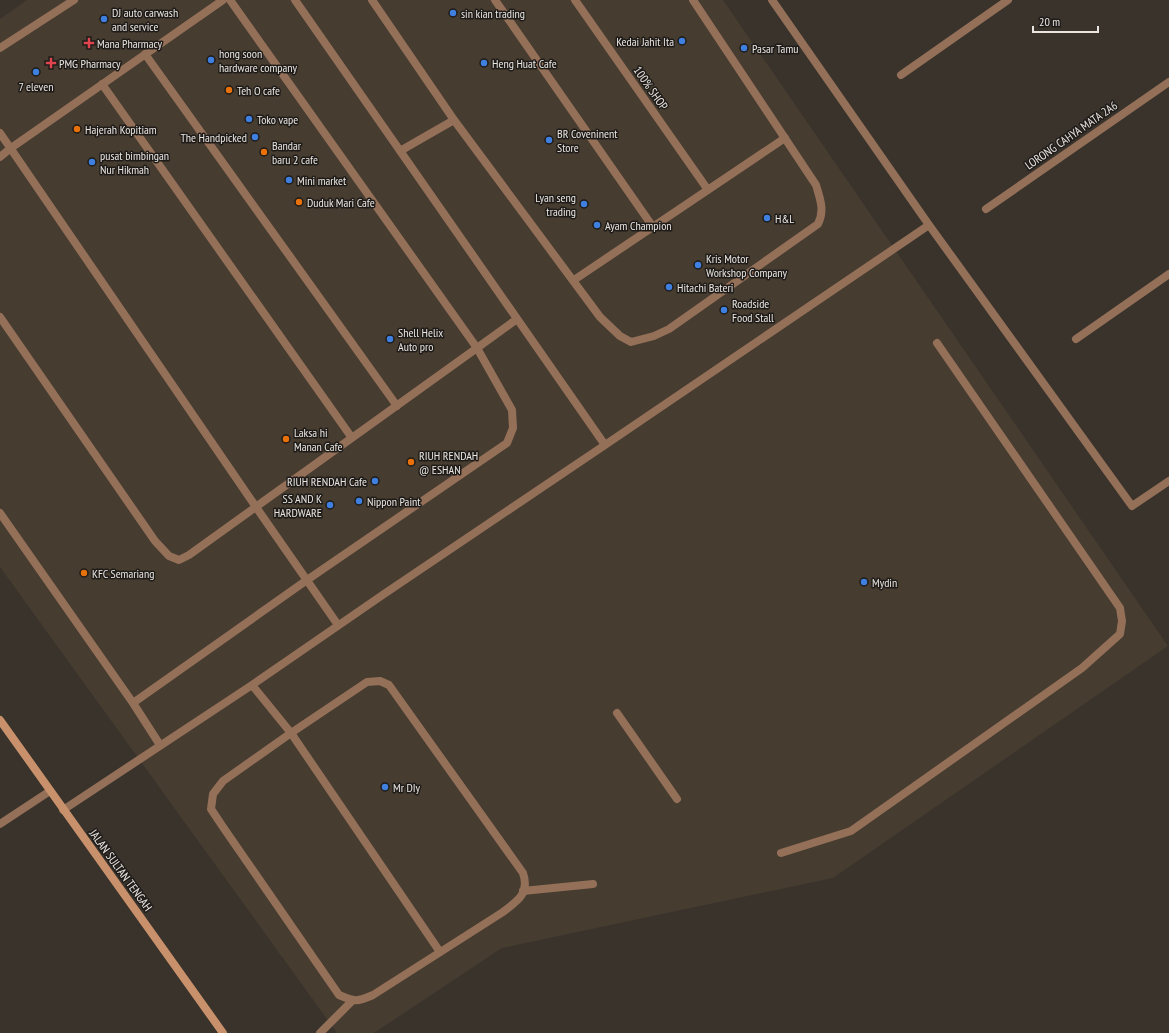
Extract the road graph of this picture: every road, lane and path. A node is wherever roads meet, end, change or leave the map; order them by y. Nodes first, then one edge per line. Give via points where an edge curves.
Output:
1 (74, 0) edge
2 (223, 0) edge
3 (230, 0) edge
4 (295, 0) edge
5 (372, 0) edge
6 (495, 0) edge
7 (575, 0) edge
8 (693, 0) edge
9 (772, 0) edge
10 (1008, 0) edge
11 (0, 48) edge
12 (145, 54) junction
13 (901, 75) dead end
14 (1169, 82) edge
15 (102, 84) junction
16 (454, 120) junction
17 (0, 133) edge
18 (785, 138) junction
19 (11, 148) junction
20 (400, 151) junction
21 (0, 157) edge
22 (708, 190) junction
23 (986, 209) dead end
24 (929, 226) junction
25 (653, 227) junction
26 (1169, 274) edge
27 (574, 280) junction
28 (0, 317) edge
29 (517, 319) junction
30 (1076, 340) dead end
31 (937, 343) dead end
32 (477, 348) junction
33 (397, 406) junction
34 (352, 438) junction
35 (605, 445) junction
36 (1169, 481) edge
37 (256, 507) junction
38 (0, 513) edge
39 (307, 580) junction
40 (338, 625) junction
41 (252, 685) junction
42 (133, 703) junction
43 (617, 713) dead end
44 (0, 720) edge
45 (291, 733) junction
46 (160, 745) junction
47 (50, 791) junction
48 (677, 799) dead end
49 (63, 810) junction
50 (0, 824) edge
51 (781, 853) dead end
52 (593, 884) dead end
53 (523, 891) junction
54 (440, 952) junction
55 (352, 1001) junction
56 (223, 1033) edge
57 (320, 1033) edge

1 - 11 street
2 - 12 street
3 - 32 street
4 - 20 street
5 - 16 street
6 - 25 street
7 - 22 street, 100% SHOP
8 - 18 street
9 - 24 street
10 - 13 street
12 - 15 street
12 - 33 street
14 - 23 street, LORONG CAHYA MATA 2A6
15 - 19 street
15 - 34 street
16 - 20 street
16 - 27 street
17 - 19 street
18 - 22 street
18 - 27 street via 816,185 822,216 818,224 669,329 632,342 620,336 600,317
19 - 21 street
19 - 37 street
20 - 29 street
22 - 25 street
24 - 35 street
24 - 36 street via 1132,506
25 - 27 street
26 - 30 street
28 - 37 street via 155,541 169,556 179,560 189,555
29 - 32 street
29 - 35 street
31 - 51 street via 1120,608 1120,634 1082,668 851,831
32 - 33 street
32 - 39 street via 512,410 513,428 507,443
33 - 34 street
34 - 37 street
35 - 40 street
37 - 39 street
38 - 42 street
39 - 40 street
39 - 42 street
40 - 41 street
41 - 45 street
41 - 46 street
42 - 46 street
43 - 48 street
44 - 47 main road, JALAN SULTAN TENGAH
45 - 53 street via 367,682 380,681 389,685 523,873 526,882
45 - 54 street
45 - 55 street via 223,781 213,794 211,809 340,995
46 - 49 street
47 - 49 main road, JALAN SULTAN TENGAH
47 - 50 street
49 - 56 main road, JALAN SULTAN TENGAH
52 - 53 street
53 - 54 street via 522,897 503,912
54 - 55 street via 373,995 360,1001
55 - 57 street

